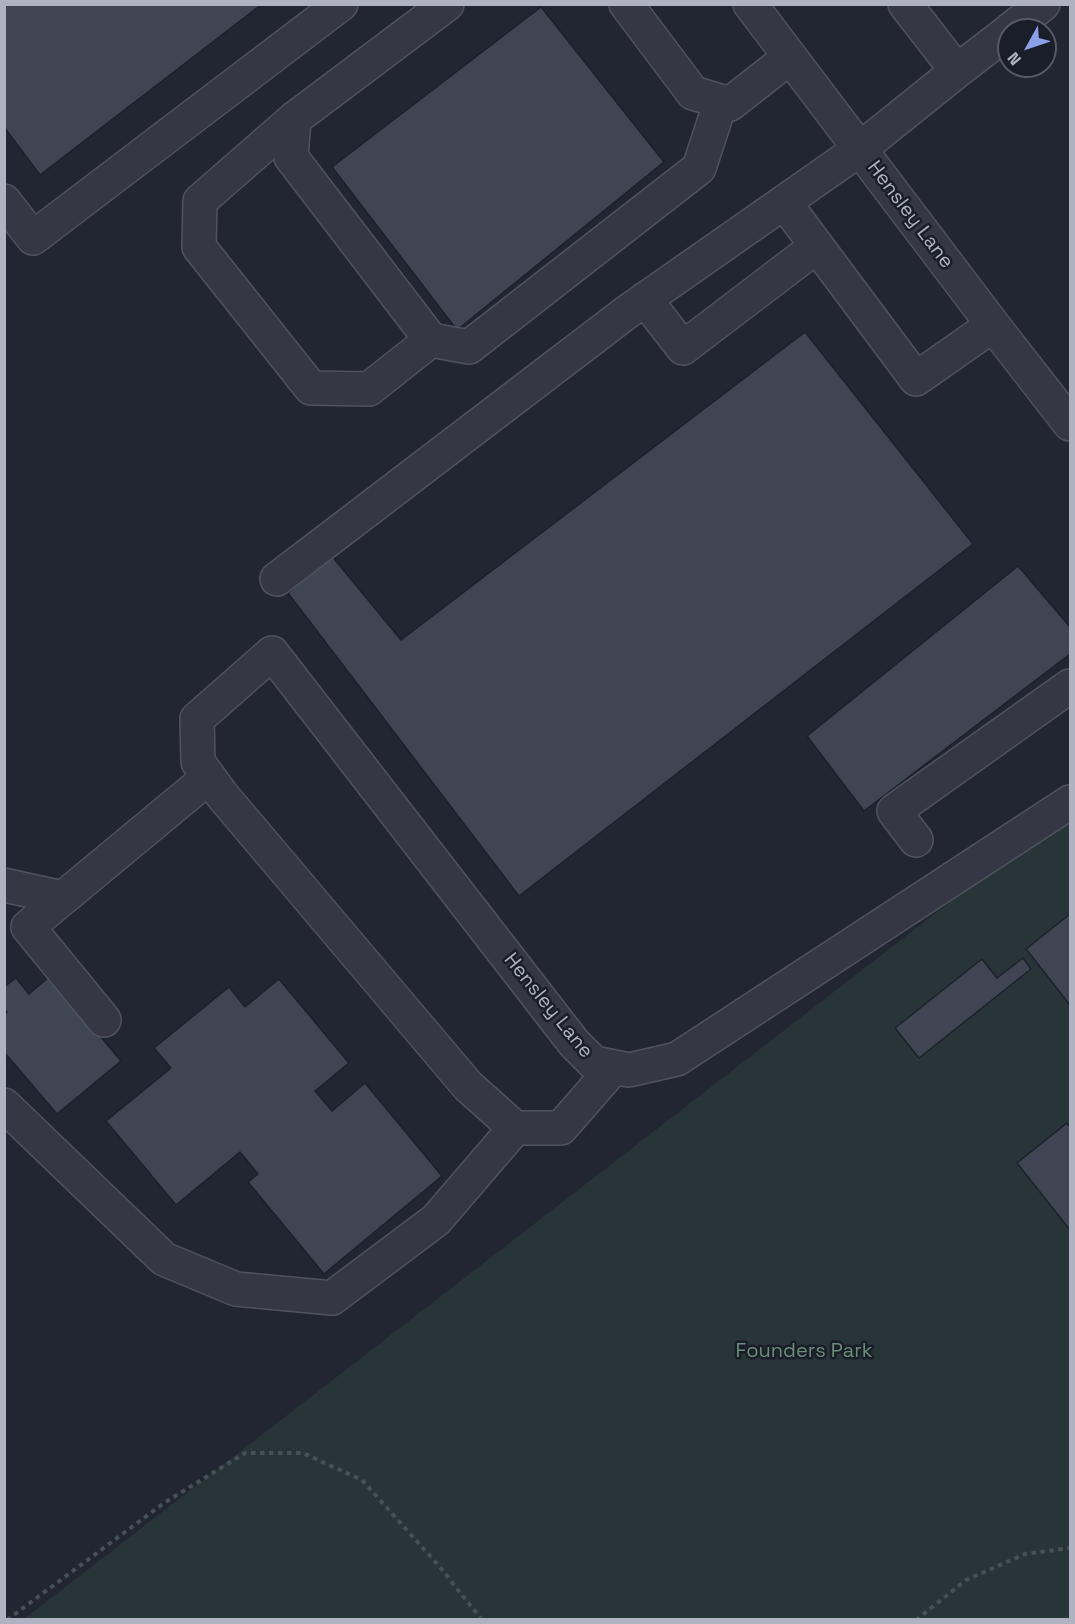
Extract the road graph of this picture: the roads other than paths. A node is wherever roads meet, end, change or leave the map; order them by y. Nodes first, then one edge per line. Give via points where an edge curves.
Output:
1 (341, 4) edge
2 (447, 4) edge
3 (626, 4) edge
4 (750, 4) edge
5 (905, 4) edge
6 (1042, 4) edge
7 (1024, 18) edge
8 (997, 39) edge
9 (790, 57) junction
10 (957, 71) junction
11 (721, 101) junction
12 (294, 119) junction
13 (860, 149) junction
14 (4, 201) edge
15 (784, 202) junction
16 (817, 246) junction
17 (645, 299) junction
18 (993, 325) junction
19 (432, 340) junction
20 (1071, 424) edge
21 (277, 579) dead end
22 (1071, 686) edge
23 (209, 777) junction
24 (1071, 802) edge
25 (916, 840) dead end
26 (4, 885) edge
27 (63, 898) junction
28 (104, 1020) dead end
29 (614, 1067) junction
30 (4, 1105) edge
31 (515, 1128) junction

1 - 14 street via 33,238
2 - 12 street
3 - 11 street via 693,93
4 - 9 street, Hensley Lane
5 - 10 street
6 - 7 street
8 - 10 street
9 - 11 street via 730,104
9 - 13 street, Hensley Lane
10 - 13 street
11 - 19 street via 699,168 469,347
12 - 19 street via 291,157
12 - 19 street via 200,201 199,247 311,388 369,389
13 - 15 street
13 - 18 street, Hensley Lane
15 - 16 street
15 - 17 street
16 - 17 street via 683,348
16 - 18 street via 916,379
17 - 21 street
18 - 20 street, Hensley Lane
22 - 25 street via 894,811
23 - 27 street
23 - 29 street, Hensley Lane via 198,762 197,719 272,653 574,1043 594,1063
23 - 31 street via 468,1086
24 - 29 street, Hensley Lane via 677,1059 629,1070
26 - 27 street
27 - 28 street via 28,927
29 - 31 street via 561,1128
30 - 31 street via 164,1258 236,1288 332,1298 436,1220

